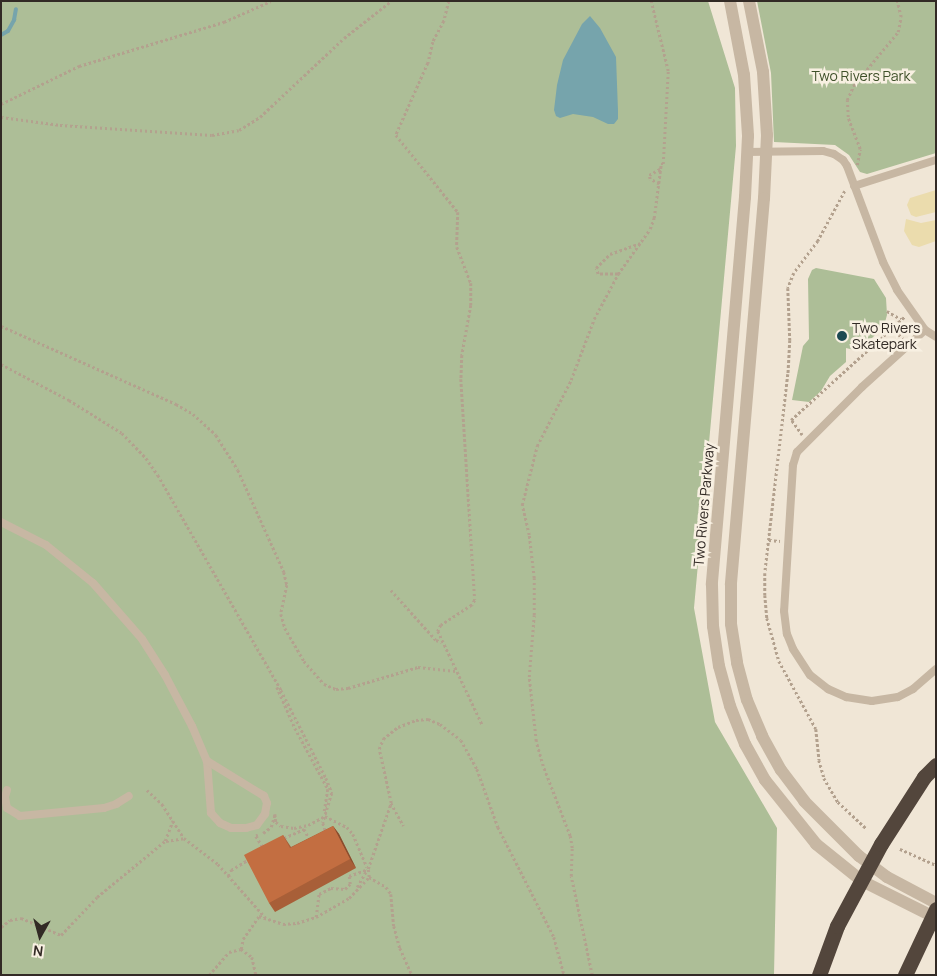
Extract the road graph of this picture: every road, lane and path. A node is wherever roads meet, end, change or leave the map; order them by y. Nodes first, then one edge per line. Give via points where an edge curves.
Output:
1 (271, 1) edge
2 (391, 1) edge
3 (449, 1) edge
4 (650, 1) edge
5 (730, 1) edge
6 (749, 1) edge
7 (897, 1) edge
8 (1, 104) edge
9 (1, 118) edge
10 (748, 152) junction
11 (766, 152) junction
12 (936, 160) edge
13 (856, 168) dead end
14 (660, 169) junction
15 (659, 184) junction
16 (854, 186) junction
17 (640, 243) junction
18 (618, 274) junction
19 (887, 311) dead end
20 (910, 311) junction
21 (901, 319) junction
22 (1, 326) edge
23 (892, 327) junction
24 (925, 330) junction
25 (880, 337) junction
26 (936, 337) edge
27 (908, 345) junction
28 (897, 355) junction
29 (1, 364) edge
30 (807, 440) junction
31 (1, 522) edge
32 (769, 540) dead end
33 (784, 541) dead end
34 (391, 590) dead end
35 (442, 642) junction
36 (936, 669) edge
37 (456, 671) junction
38 (482, 724) dead end
39 (206, 761) junction
40 (936, 765) edge
41 (8, 790) dead end
42 (147, 790) dead end
43 (129, 796) dead end
44 (391, 803) junction
45 (325, 815) junction
46 (173, 820) junction
47 (404, 826) dead end
48 (327, 836) edge
49 (184, 838) junction
50 (280, 838) edge
51 (165, 841) junction
52 (312, 845) edge
53 (900, 849) dead end
54 (266, 853) edge
55 (255, 854) edge
56 (870, 865) junction
57 (936, 865) edge
58 (368, 869) junction
59 (228, 876) junction
60 (369, 878) junction
61 (862, 881) junction
62 (356, 889) junction
63 (936, 903) edge
64 (936, 909) edge
65 (259, 910) junction
66 (259, 916) junction
67 (316, 917) junction
68 (936, 918) edge
69 (267, 919) junction
70 (1, 927) edge
71 (241, 949) junction
72 (209, 975) edge
73 (256, 975) edge
74 (412, 975) edge
75 (564, 975) edge
76 (592, 975) edge
77 (819, 975) edge
78 (906, 975) edge

1 - 8 path via 224,22 79,66
2 - 9 path via 354,29 260,117 239,130 212,135
3 - 35 path via 428,63 396,135 458,212 456,244 472,290 461,367 475,600 439,628
4 - 14 path via 668,71 663,164
5 - 10 street, Two Rivers Parkway via 744,75
6 - 11 street via 763,72
7 - 13 path via 901,17 898,32 854,85 848,100 848,117 860,149
10 - 11 lane
10 - 61 street, Two Rivers Parkway via 712,585 713,626 719,666 739,729 765,780 816,844
11 - 16 lane via 830,153 845,163
11 - 56 street via 730,586 731,624 747,700 781,770 830,830
12 - 16 lane
14 - 15 path
14 - 15 path via 649,175
15 - 17 path via 654,218
16 - 20 lane via 883,262
17 - 18 path
17 - 18 path via 610,254 596,268 598,274
18 - 76 path via 594,319 571,380 537,446 522,505 534,578 529,677 536,740 570,836 571,876
19 - 21 path
20 - 21 path
20 - 24 lane
21 - 23 path
22 - 37 path via 176,404 212,430 238,470 284,572 287,585 281,614 285,628 304,662 324,684 336,689 348,688 418,668
23 - 25 path
23 - 27 path
24 - 26 lane
24 - 27 lane
25 - 28 path
25 - 30 path via 791,420
27 - 28 lane
28 - 30 lane
29 - 45 path via 114,428 146,458 275,682 330,788 331,798
30 - 36 lane via 797,452 793,465 784,600 785,623 793,650 818,683 846,697 863,701 906,694
31 - 39 lane via 46,545 92,583 136,632 165,675
32 - 33 path
34 - 35 path via 436,640
35 - 37 path
37 - 38 path
39 - 39 lane via 264,796 265,814 257,825 231,828 214,818 210,808
40 - 56 highway via 924,777
41 - 43 lane via 7,808 20,816 104,808
42 - 46 path
44 - 47 path
44 - 58 path
44 - 75 path via 379,749 383,739 398,727 416,720 428,720 440,724 460,740 477,769 500,831 554,937
45 - 48 path via 323,824
45 - 54 path via 308,825 294,828 281,826 276,822 275,814 267,832 256,836
45 - 58 path via 353,834
46 - 49 path
46 - 51 path
49 - 51 path
49 - 59 path via 218,864
50 - 52 path via 304,829
51 - 70 path via 97,897 61,935 21,918 10,920
53 - 57 path
55 - 59 path via 231,870
56 - 61 highway
56 - 63 street
58 - 60 path
58 - 62 path
58 - 67 path via 349,876 350,884 345,889 331,888 319,894
59 - 65 path
60 - 62 path
60 - 74 path via 386,887 391,894 394,926
61 - 68 street, Two Rivers Parkway
61 - 77 highway via 837,926
62 - 67 path via 349,898
64 - 78 highway, bridge
65 - 66 path
65 - 69 path
66 - 69 path
66 - 71 path via 243,939
67 - 69 path via 283,924
71 - 72 path via 229,952
71 - 73 path via 252,957

